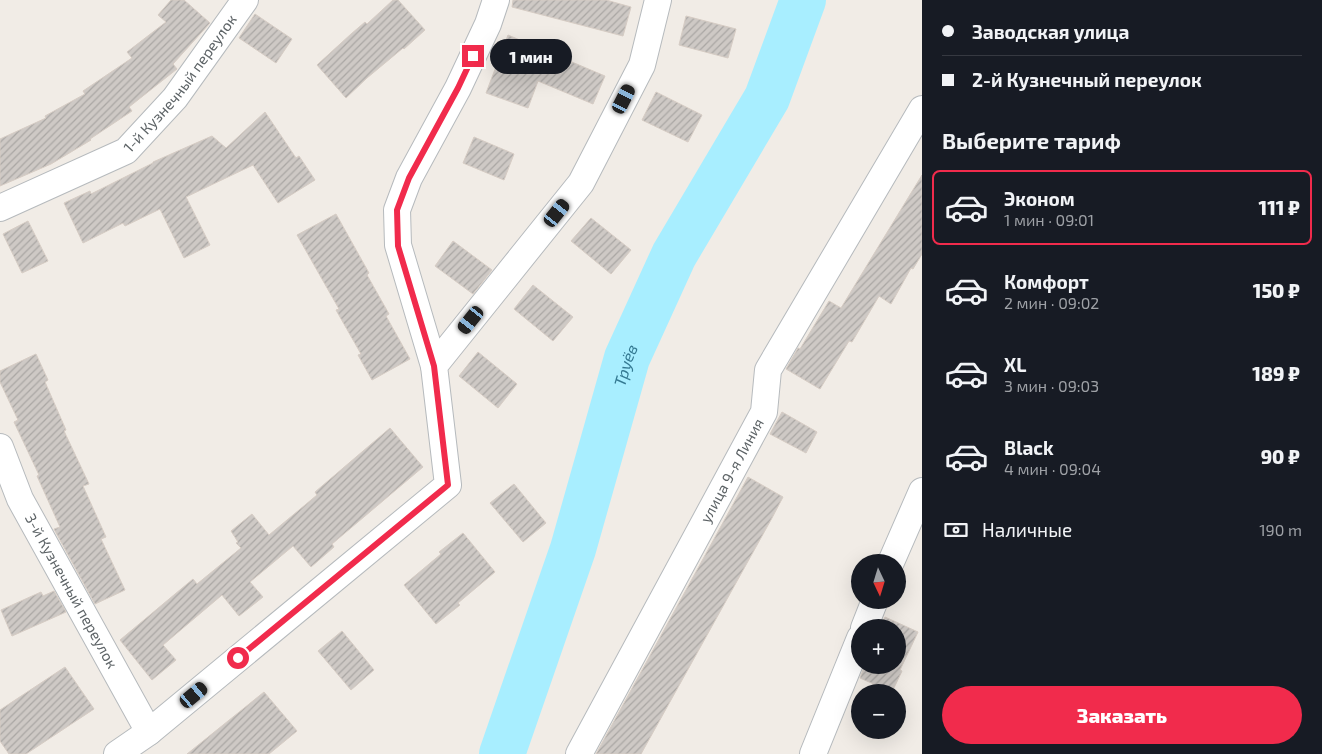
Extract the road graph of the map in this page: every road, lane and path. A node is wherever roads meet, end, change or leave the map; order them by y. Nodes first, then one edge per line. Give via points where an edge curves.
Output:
1 (245, 0) edge
2 (496, 0) edge
3 (658, 0) edge
4 (922, 109) edge
5 (0, 208) edge
6 (434, 366) junction
7 (0, 447) edge
8 (922, 491) edge
9 (894, 554) edge
10 (851, 660) edge
11 (149, 732) junction
12 (117, 754) edge
13 (579, 754) edge
14 (813, 754) edge

1 - 5 street, 1-й Кузнечный переулок via 175,98 126,151
2 - 6 street via 458,88 409,178 397,210 398,246
3 - 6 street via 642,65 581,183
4 - 13 street, улица 9-я Линия via 768,370 764,412
6 - 11 street via 448,485
7 - 11 street, 3-й Кузнечный переулок via 20,498
8 - 9 street
10 - 14 street
11 - 12 street

